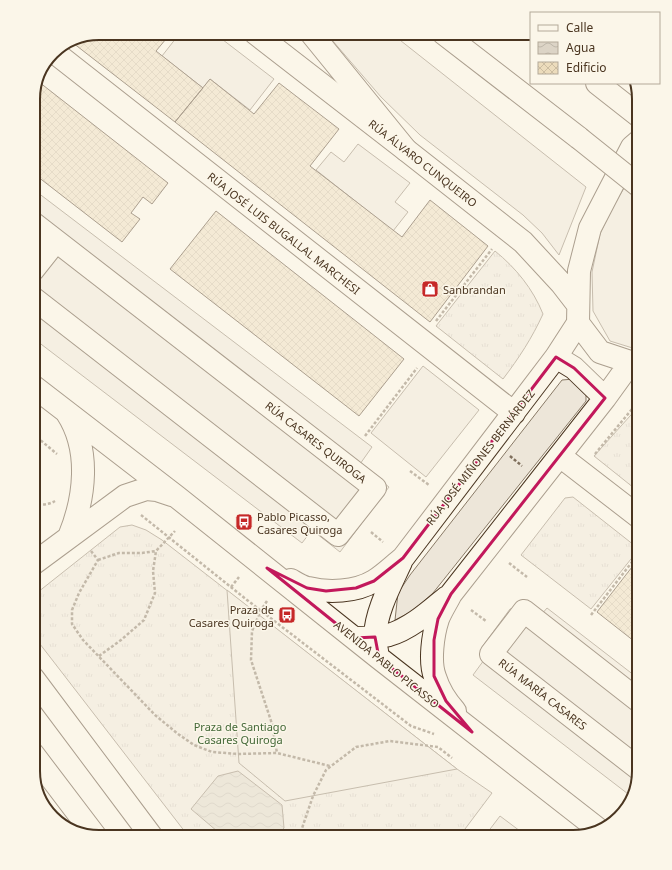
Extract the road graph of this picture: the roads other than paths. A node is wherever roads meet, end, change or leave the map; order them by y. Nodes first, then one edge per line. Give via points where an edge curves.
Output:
1 (264, 40) edge
2 (317, 40) edge
3 (452, 40) edge
4 (59, 56) edge
5 (605, 89) edge
6 (632, 110) edge
7 (632, 147) edge
8 (406, 150) junction
9 (632, 180) edge
10 (40, 228) edge
11 (56, 241) junction
12 (40, 261) edge
13 (40, 303) edge
14 (578, 314) junction
15 (556, 357) junction
16 (632, 363) edge
17 (632, 367) edge
18 (40, 391) edge
19 (605, 398) junction
20 (66, 411) junction
21 (514, 413) junction
22 (560, 456) junction
23 (136, 465) junction
24 (146, 489) junction
25 (177, 497) junction
26 (632, 512) edge
27 (78, 541) junction
28 (403, 558) junction
29 (40, 560) edge
30 (267, 568) junction
31 (451, 594) junction
32 (364, 638) junction
33 (379, 658) joint
34 (40, 687) edge
35 (632, 696) edge
36 (461, 732) junction
37 (40, 763) edge
38 (632, 765) edge
39 (593, 826) edge
40 (90, 829) edge
41 (147, 830) edge

1 - 8 main road, RÚA ÁLVARO CUNQUEIRO
2 - 8 main road
3 - 9 main road, bridge
4 - 21 main road, RÚA JOSÉ LUIS BUGALLAL MARCHESI
5 - 6 main road
7 - 14 main road via 590,228 580,271
8 - 14 main road, RÚA ÁLVARO CUNQUEIRO via 523,242 561,283
10 - 11 main road, RÚA CASARES QUIROGA
11 - 12 main road
11 - 13 main road, RÚA CASARES QUIROGA via 374,488 338,535
14 - 15 main road, RÚA JOSÉ MIÑONES BERNÁRDEZ
14 - 16 main road, RÚA ÁLVARO CUNQUEIRO via 600,352
15 - 19 main road via 574,368
15 - 21 main road, RÚA JOSÉ MIÑONES BERNÁRDEZ
17 - 19 main road
18 - 20 main road, AVENIDA PABLO PICASSO
19 - 22 main road
20 - 23 main road, AVENIDA PABLO PICASSO
20 - 27 main road via 75,425 79,438 83,469
21 - 28 main road, RÚA JOSÉ MIÑONES BERNÁRDEZ
22 - 26 main road
22 - 31 main road
23 - 24 main road, AVENIDA PABLO PICASSO
23 - 25 main road, AVENIDA PABLO PICASSO
24 - 25 main road, AVENIDA PABLO PICASSO via 166,492
24 - 27 main road via 125,496
25 - 30 main road, AVENIDA PABLO PICASSO
27 - 29 main road
28 - 30 main road, RÚA JOSÉ MIÑONES BERNÁRDEZ via 374,581 339,591 307,588
28 - 32 main road, RÚA JOSÉ MIÑONES BERNÁRDEZ via 376,625
30 - 32 main road, AVENIDA PABLO PICASSO
31 - 32 main road via 407,626 390,634
31 - 36 main road via 438,619 432,660 434,676
32 - 33 main road, RÚA JOSÉ MIÑONES BERNÁRDEZ
33 - 36 main road, AVENIDA PABLO PICASSO
34 - 41 main road
35 - 38 main road, RÚA MARÍA CASARES via 524,611 491,654
36 - 39 main road, AVENIDA PABLO PICASSO
37 - 40 main road

